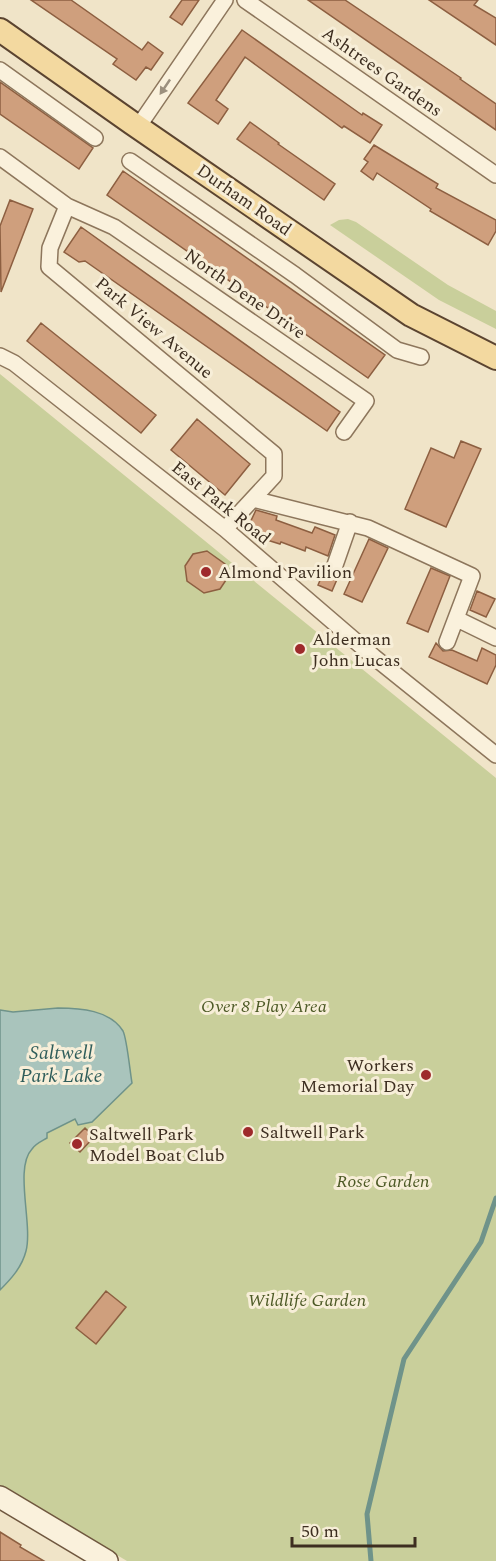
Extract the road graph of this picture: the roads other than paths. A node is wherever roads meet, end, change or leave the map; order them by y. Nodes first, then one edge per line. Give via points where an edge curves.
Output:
1 (225, 0) edge
2 (245, 0) edge
3 (0, 30) edge
4 (0, 70) edge
5 (138, 127) junction
6 (95, 138) dead end
7 (0, 157) edge
8 (129, 161) dead end
9 (496, 174) edge
10 (67, 206) junction
11 (0, 356) edge
12 (421, 357) dead end
13 (496, 358) edge
14 (344, 432) dead end
15 (253, 499) junction
16 (350, 522) junction
17 (225, 529) junction
18 (334, 568) dead end
19 (457, 619) junction
20 (496, 638) edge
21 (447, 642) dead end
22 (496, 755) edge
23 (0, 1497) edge
24 (107, 1561) edge

1 -> 5 street
2 - 9 street, Ashtrees Gardens
3 - 5 main road, Durham Road
4 - 6 street
5 - 13 main road, Durham Road via 411,315
7 - 10 street
8 - 12 street via 397,350
10 - 14 street, North Dene Drive via 114,227 366,401
10 - 15 street, Park View Avenue via 50,248 49,267 274,454 274,476
11 - 17 street, East Park Road
15 - 16 street
15 - 17 street, Park View Avenue
16 - 18 street
16 - 19 street via 472,576
17 - 22 street, East Park Road
19 - 20 street
19 - 21 street
23 - 24 street

